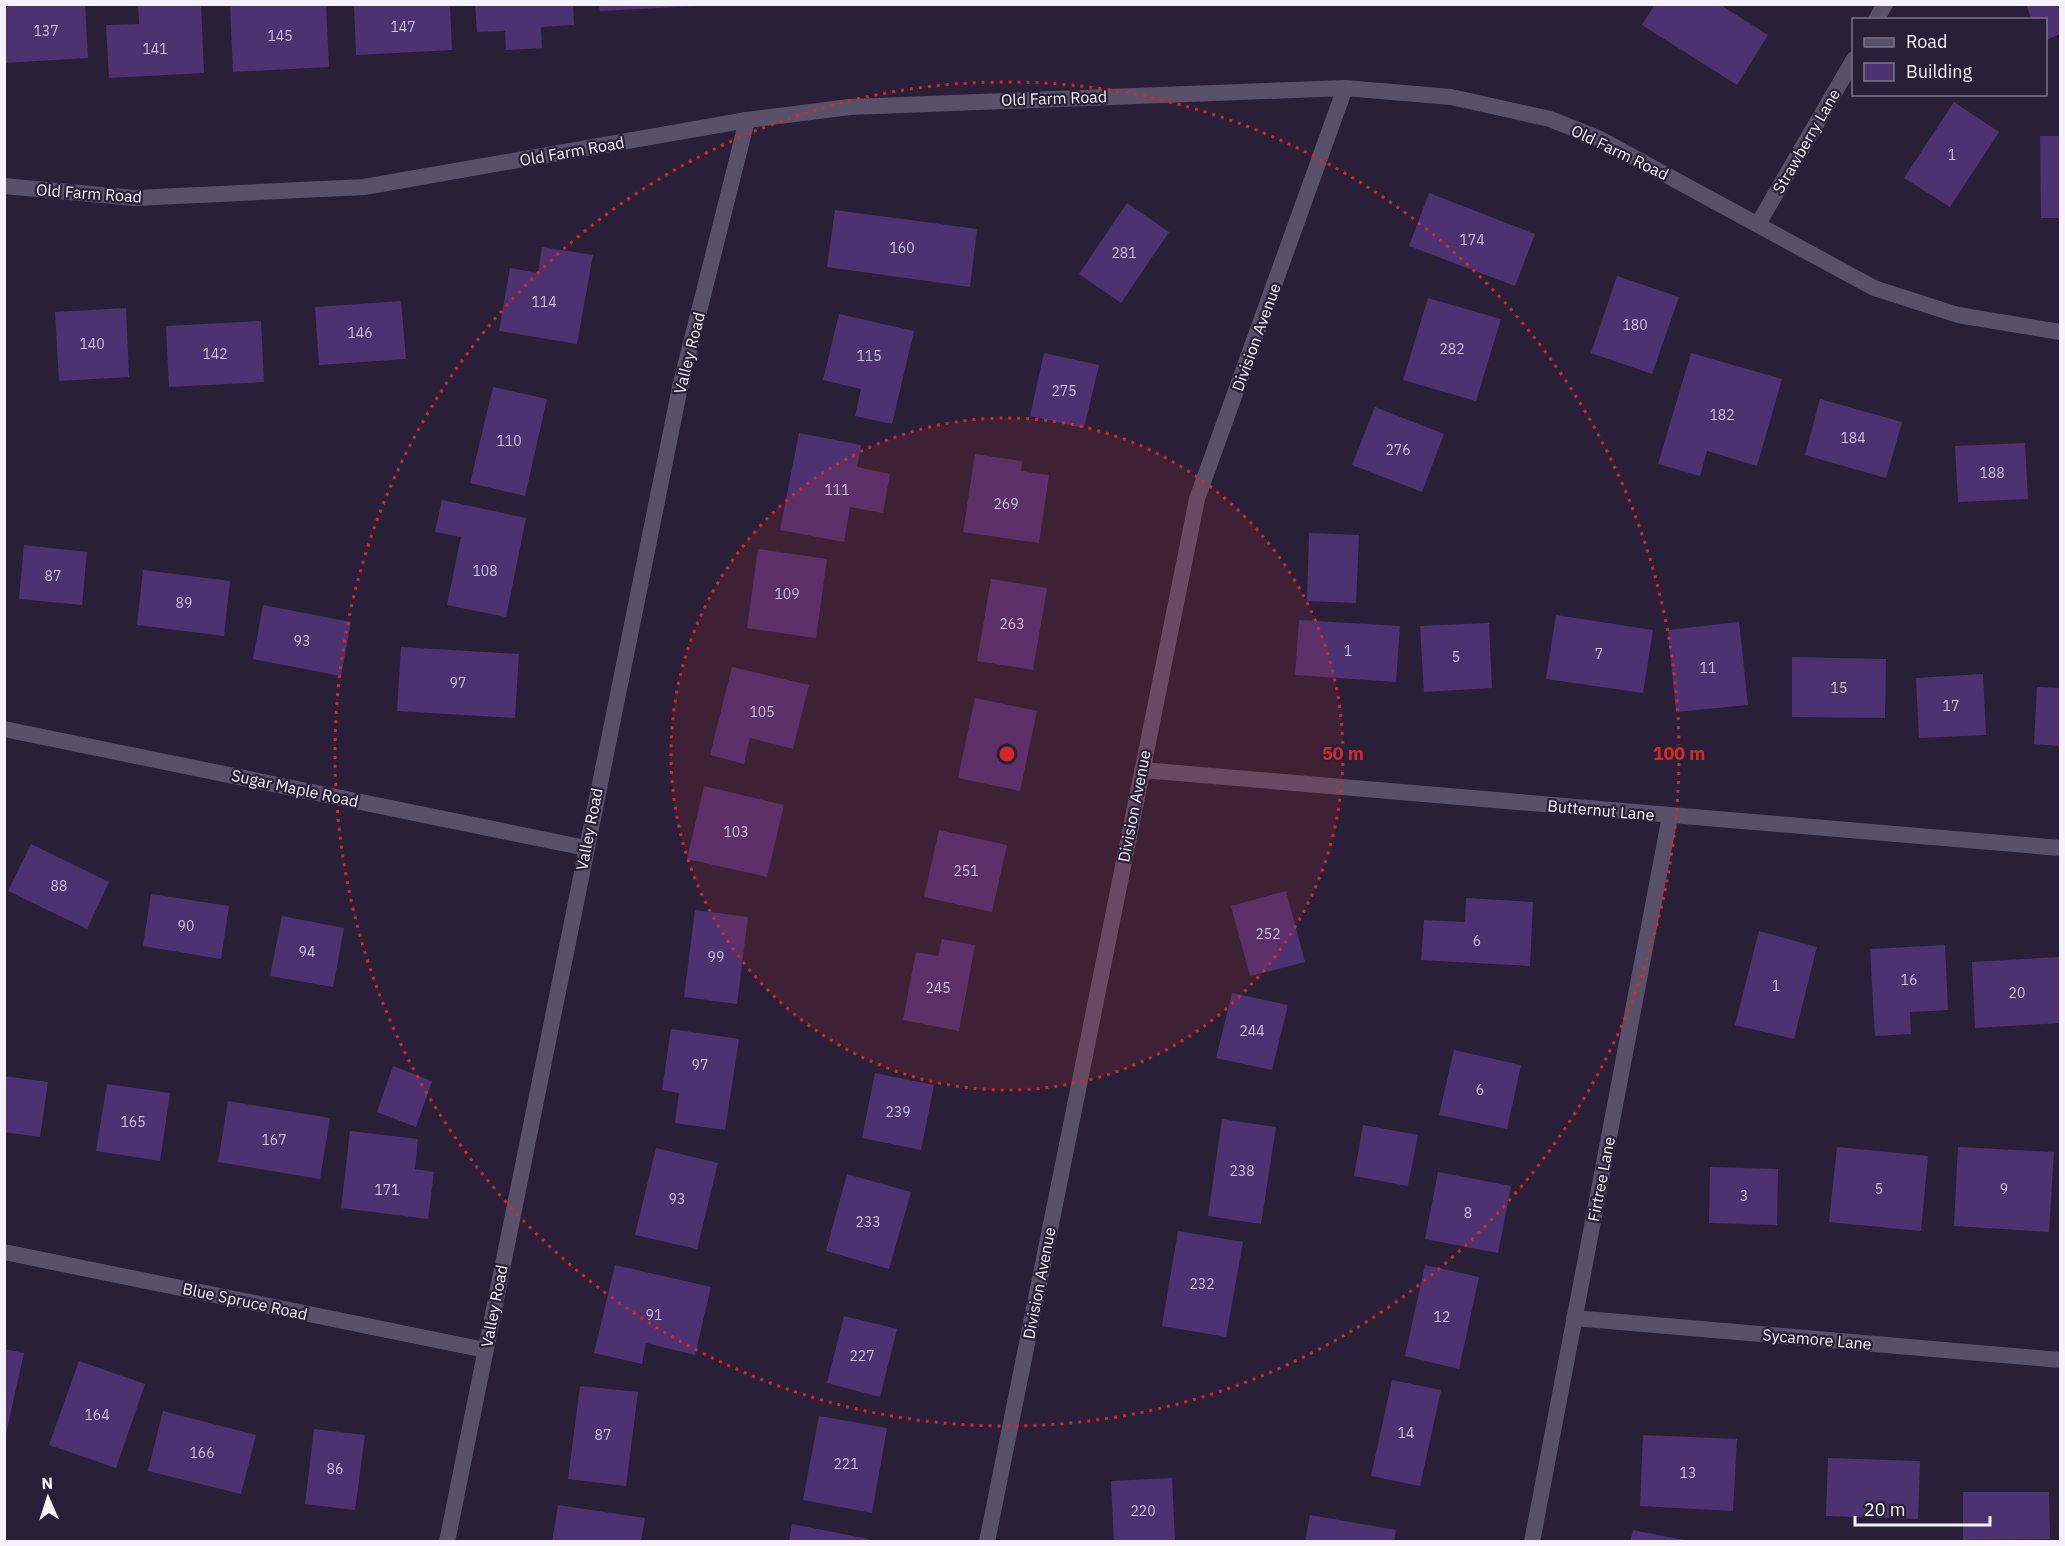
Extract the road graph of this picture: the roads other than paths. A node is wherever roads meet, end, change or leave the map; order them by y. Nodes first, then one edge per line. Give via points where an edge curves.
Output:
1 (1885, 4) edge
2 (1877, 18) edge
3 (1852, 62) edge
4 (1345, 88) junction
5 (747, 120) junction
6 (4, 186) edge
7 (1758, 224) junction
8 (2061, 332) edge
9 (4, 729) edge
10 (1142, 770) junction
11 (1670, 816) junction
12 (586, 848) junction
13 (2061, 848) edge
14 (4, 1252) edge
15 (1574, 1318) junction
16 (485, 1350) junction
17 (2061, 1360) edge
18 (447, 1542) edge
19 (987, 1542) edge
20 (1532, 1542) edge

1 - 2 street
3 - 7 street, Strawberry Lane
4 - 5 street, Old Farm Road via 886,104
4 - 7 street, Old Farm Road via 1451,97 1550,119 1600,139
4 - 10 street, Division Avenue via 1197,499
5 - 6 street, Old Farm Road via 364,187 135,198
5 - 12 street, Valley Road via 680,387
7 - 8 street, Old Farm Road via 1874,288 1958,315
9 - 12 street, Sugar Maple Road
10 - 11 street, Butternut Lane
10 - 19 street, Division Avenue
11 - 13 street, Butternut Lane
11 - 15 street, Firtree Lane
12 - 16 street, Valley Road
14 - 16 street, Blue Spruce Road
15 - 17 street, Sycamore Lane
15 - 20 street, Firtree Lane
16 - 18 street, Valley Road

